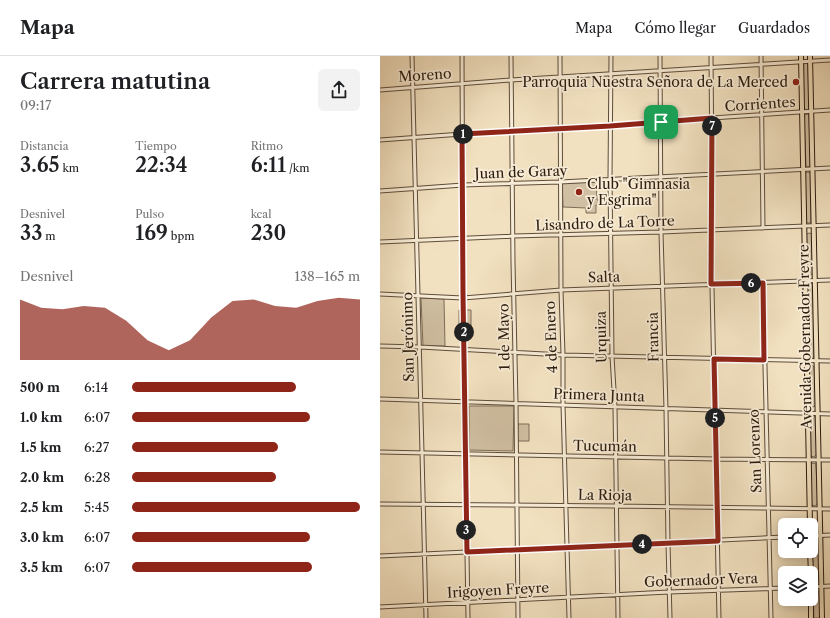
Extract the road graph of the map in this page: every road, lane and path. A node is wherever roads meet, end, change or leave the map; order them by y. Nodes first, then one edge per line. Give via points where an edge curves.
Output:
1 (412, 56) edge
2 (462, 56) edge
3 (511, 56) edge
4 (560, 56) edge
5 (611, 56) edge
6 (660, 56) edge
7 (711, 56) edge
8 (761, 56) edge
9 (801, 56) edge
10 (810, 56) edge
11 (830, 60) edge
12 (810, 61) junction
13 (800, 62) junction
14 (761, 64) junction
15 (711, 68) junction
16 (660, 71) junction
17 (611, 73) junction
18 (560, 77) junction
19 (512, 80) junction
20 (462, 84) junction
21 (413, 87) junction
22 (380, 90) edge
23 (830, 110) edge
24 (811, 111) junction
25 (802, 112) junction
26 (761, 115) junction
27 (712, 118) junction
28 (661, 122) junction
29 (610, 126) junction
30 (560, 128) junction
31 (512, 132) junction
32 (462, 134) junction
33 (414, 138) junction
34 (380, 140) edge
35 (830, 168) edge
36 (803, 169) junction
37 (813, 169) junction
38 (762, 171) junction
39 (712, 174) junction
40 (661, 176) junction
41 (610, 179) junction
42 (560, 182) junction
43 (512, 184) junction
44 (463, 185) junction
45 (415, 189) junction
46 (380, 191) edge
47 (830, 225) edge
48 (814, 226) junction
49 (804, 227) junction
50 (763, 228) junction
51 (712, 230) junction
52 (661, 232) junction
53 (611, 234) junction
54 (560, 235) junction
55 (514, 236) junction
56 (463, 238) junction
57 (416, 241) junction
58 (380, 242) edge
59 (815, 280) junction
60 (830, 280) edge
61 (805, 281) junction
62 (763, 283) junction
63 (711, 284) junction
64 (662, 286) junction
65 (611, 288) junction
66 (560, 290) junction
67 (380, 294) edge
68 (514, 294) junction
69 (419, 297) junction
70 (463, 298) junction
71 (380, 346) edge
72 (420, 347) junction
73 (464, 350) junction
74 (516, 353) junction
75 (563, 355) junction
76 (612, 356) junction
77 (664, 358) junction
78 (714, 359) junction
79 (764, 360) junction
80 (806, 361) junction
81 (816, 361) junction
82 (830, 361) edge
83 (380, 399) edge
84 (421, 401) junction
85 (465, 402) junction
86 (516, 404) junction
87 (563, 405) junction
88 (614, 407) junction
89 (666, 409) junction
90 (715, 410) junction
91 (765, 412) junction
92 (808, 413) junction
93 (818, 413) junction
94 (830, 414) edge
95 (380, 452) edge
96 (422, 453) junction
97 (466, 453) junction
98 (516, 454) junction
99 (565, 456) junction
100 (615, 457) junction
101 (667, 458) junction
102 (716, 459) junction
103 (767, 459) junction
104 (808, 460) junction
105 (818, 460) junction
106 (830, 460) edge
107 (380, 504) edge
108 (423, 504) junction
109 (466, 504) junction
110 (517, 504) junction
111 (566, 505) junction
112 (616, 506) junction
113 (667, 507) junction
114 (717, 507) junction
115 (768, 508) junction
116 (809, 509) junction
117 (819, 509) junction
118 (830, 509) edge
119 (810, 518) edge
120 (830, 535) edge
121 (820, 536) junction
122 (778, 537) edge
123 (769, 538) junction
124 (718, 541) junction
125 (668, 543) junction
126 (616, 545) junction
127 (567, 547) junction
128 (517, 549) junction
129 (467, 552) junction
130 (425, 554) junction
131 (380, 556) edge
132 (830, 586) edge
133 (821, 587) junction
134 (770, 588) junction
135 (778, 588) edge
136 (719, 590) junction
137 (669, 592) junction
138 (617, 595) junction
139 (569, 597) junction
140 (518, 600) junction
141 (468, 603) junction
142 (426, 605) junction
143 (811, 606) edge
144 (380, 607) edge
145 (426, 618) edge
146 (468, 618) edge
147 (518, 618) edge
148 (569, 618) edge
149 (618, 618) edge
150 (670, 618) edge
151 (719, 618) edge
152 (770, 618) edge
153 (811, 618) edge
154 (822, 618) edge

1 - 21 street, San Jerónimo
2 - 20 street
3 - 19 street, 1 de Mayo
4 - 18 street, 4 de Enero
5 - 17 street, Urquiza
6 - 16 street, Francia
7 - 15 street
8 - 14 street
9 - 13 main road, Avenida Gobernador Freyre
10 - 12 main road, Avenida Gobernador Freyre
11 - 12 street, Moreno
12 - 13 street, Moreno
12 - 24 main road, Avenida Gobernador Freyre
13 - 14 street, Moreno
13 - 25 main road, Avenida Gobernador Freyre
14 - 15 street, Moreno
14 - 26 street
15 - 16 street, Moreno
15 - 27 street
16 - 17 street, Moreno
16 - 28 street, Francia
17 - 18 street, Moreno
17 - 29 street, Urquiza
18 - 19 street, Moreno
18 - 30 street, 4 de Enero
19 - 20 street, Moreno
19 - 31 street, 1 de Mayo
20 - 21 street, Moreno
20 - 32 street
21 - 22 street, Moreno
21 - 33 street, San Jerónimo
23 - 24 street, Corrientes
24 - 25 street, Corrientes
24 - 37 main road, Avenida Gobernador Freyre
25 - 26 street, Corrientes
25 - 36 main road, Avenida Gobernador Freyre
26 - 27 street, Corrientes
26 - 38 street
27 - 28 street, Corrientes
27 - 39 street
28 - 29 street, Corrientes
28 - 40 street, Francia
29 - 30 street, Corrientes
29 - 41 street, Urquiza
30 - 31 street, Corrientes
30 - 42 street, 4 de Enero
31 - 32 street, Corrientes
31 - 43 street, 1 de Mayo
32 - 33 street, Corrientes
32 - 44 street
33 - 34 street, Corrientes
33 - 45 street, San Jerónimo
35 - 37 street, Juan de Garay
36 - 37 street, Juan de Garay
36 - 38 street, Juan de Garay
36 - 49 main road, Avenida Gobernador Freyre
37 - 48 main road, Avenida Gobernador Freyre
38 - 39 street, Juan de Garay
38 - 50 street
39 - 40 street, Juan de Garay
39 - 51 street
40 - 41 street, Juan de Garay
40 - 52 street, Francia
41 - 42 street, Juan de Garay
41 - 53 street, Urquiza
42 - 43 street, Juan de Garay
42 - 54 street, 4 de Enero
43 - 44 street, Juan de Garay
43 - 55 street, 1 de Mayo
44 - 45 street, Juan de Garay
44 - 56 street
45 - 46 street, Juan de Garay
45 - 57 street, San Jerónimo
47 - 48 street, Lisandro de La Torre
48 - 49 street, Lisandro de La Torre
48 - 59 main road, Avenida Gobernador Freyre
49 - 50 street, Lisandro de La Torre
49 - 61 main road, Avenida Gobernador Freyre
50 - 51 street, Lisandro de La Torre
51 - 52 street, Lisandro de La Torre
51 - 63 street
52 - 53 street, Lisandro de La Torre
52 - 64 street, Francia
53 - 54 street, Lisandro de La Torre
53 - 65 street, Urquiza
54 - 55 street, Lisandro de La Torre
54 - 66 street, 4 de Enero
55 - 56 street, Lisandro de La Torre
55 - 68 street, 1 de Mayo
56 - 57 street, Lisandro de La Torre
56 - 70 street
57 - 58 street, Lisandro de La Torre
57 - 69 street, San Jerónimo
59 - 60 street, Salta
59 - 61 street, Salta
59 - 81 main road, Avenida Gobernador Freyre
61 - 62 street, Salta
61 - 80 main road, Avenida Gobernador Freyre
62 - 63 street, Salta
62 - 79 street, San Lorenzo
63 - 64 street, Salta
63 - 78 street
64 - 65 street, Salta
64 - 77 street, Francia
65 - 66 street, Salta
65 - 76 street, Urquiza
66 - 68 street, Salta
66 - 75 street, 4 de Enero
67 - 69 street, Salta
68 - 70 street, Salta
68 - 74 street, 1 de Mayo
69 - 70 street, Salta
69 - 72 street, San Jerónimo
70 - 73 street
71 - 72 street
72 - 73 street
72 - 84 street, San Jerónimo
73 - 74 street
73 - 85 street
74 - 75 street
74 - 86 street, 1 de Mayo
75 - 76 street
75 - 87 street, 4 de Enero
76 - 77 street
76 - 88 street, Urquiza
77 - 78 street
77 - 89 street, Francia
78 - 79 street
78 - 90 street
79 - 80 street
79 - 91 street, San Lorenzo
80 - 81 street
80 - 92 main road, Avenida Gobernador Freyre
81 - 82 street
81 - 93 main road, Avenida Gobernador Freyre
83 - 84 street, Primera Junta
84 - 85 street, Primera Junta
84 - 96 street, San Jerónimo
85 - 86 street, Primera Junta
85 - 97 street
86 - 87 street, Primera Junta
86 - 98 street, 1 de Mayo
87 - 88 street, Primera Junta
87 - 99 street, 4 de Enero
88 - 89 street, Primera Junta
88 - 100 street, Urquiza
89 - 90 street, Primera Junta
89 - 101 street, Francia
90 - 91 street, Primera Junta
90 - 102 street
91 - 92 street, Primera Junta
91 - 103 street, San Lorenzo
92 - 93 street, Primera Junta
92 - 104 main road, Avenida Gobernador Freyre
93 - 94 street, Primera Junta
93 - 105 main road, Avenida Gobernador Freyre
95 - 96 street, Tucumán
96 - 97 street, Tucumán
96 - 108 street, San Jerónimo
97 - 98 street, Tucumán
97 - 109 street
98 - 99 street, Tucumán
98 - 110 street, 1 de Mayo
99 - 100 street, Tucumán
99 - 111 street, 4 de Enero
100 - 101 street, Tucumán
100 - 112 street, Urquiza
101 - 102 street, Tucumán
101 - 113 street, Francia
102 - 103 street, Tucumán
102 - 114 street
103 - 104 street, Tucumán
103 - 115 street, San Lorenzo
104 - 105 street, Tucumán
104 - 116 main road, Avenida Gobernador Freyre
105 - 106 street, Tucumán
105 - 117 main road, Avenida Gobernador Freyre
107 - 108 street, La Rioja
108 - 109 street, La Rioja
108 - 130 street, San Jerónimo
109 - 110 street, La Rioja
109 - 129 street
110 - 111 street, La Rioja
110 - 128 street, 1 de Mayo
111 - 112 street, La Rioja
111 - 127 street, 4 de Enero
112 - 113 street, La Rioja
112 - 126 street, Urquiza
113 - 114 street, La Rioja
113 - 125 street, Francia
114 - 115 street, La Rioja
114 - 124 street
115 - 116 street, La Rioja
115 - 123 street, San Lorenzo
116 - 117 street, La Rioja
116 - 119 main road, Avenida Gobernador Freyre
117 - 118 street, La Rioja
117 - 121 main road, Avenida Gobernador Freyre
120 - 121 street
121 - 133 main road, Avenida Gobernador Freyre
122 - 123 street
123 - 124 street
123 - 134 street, San Lorenzo
124 - 125 street
124 - 136 street
125 - 126 street
125 - 137 street, Francia
126 - 127 street
126 - 138 street, Urquiza
127 - 128 street
127 - 139 street, 4 de Enero
128 - 129 street
128 - 140 street, 1 de Mayo
129 - 130 street
129 - 141 street
130 - 131 street
130 - 142 street, San Jerónimo
132 - 133 street
133 - 154 main road, Avenida Gobernador Freyre
134 - 135 street, Gobernador Vera
134 - 136 street, Gobernador Vera
134 - 152 street, San Lorenzo
136 - 137 street, Gobernador Vera
136 - 151 street
137 - 138 street, Gobernador Vera
137 - 150 street, Francia
138 - 139 street, Irigoyen Freyre
138 - 149 street, Urquiza
139 - 140 street, Irigoyen Freyre
139 - 148 street, 4 de Enero
140 - 141 street, Irigoyen Freyre
140 - 147 street, 1 de Mayo
141 - 142 street, Irigoyen Freyre
141 - 146 street
142 - 144 street, Irigoyen Freyre
142 - 145 street, San Jerónimo
143 - 153 main road

